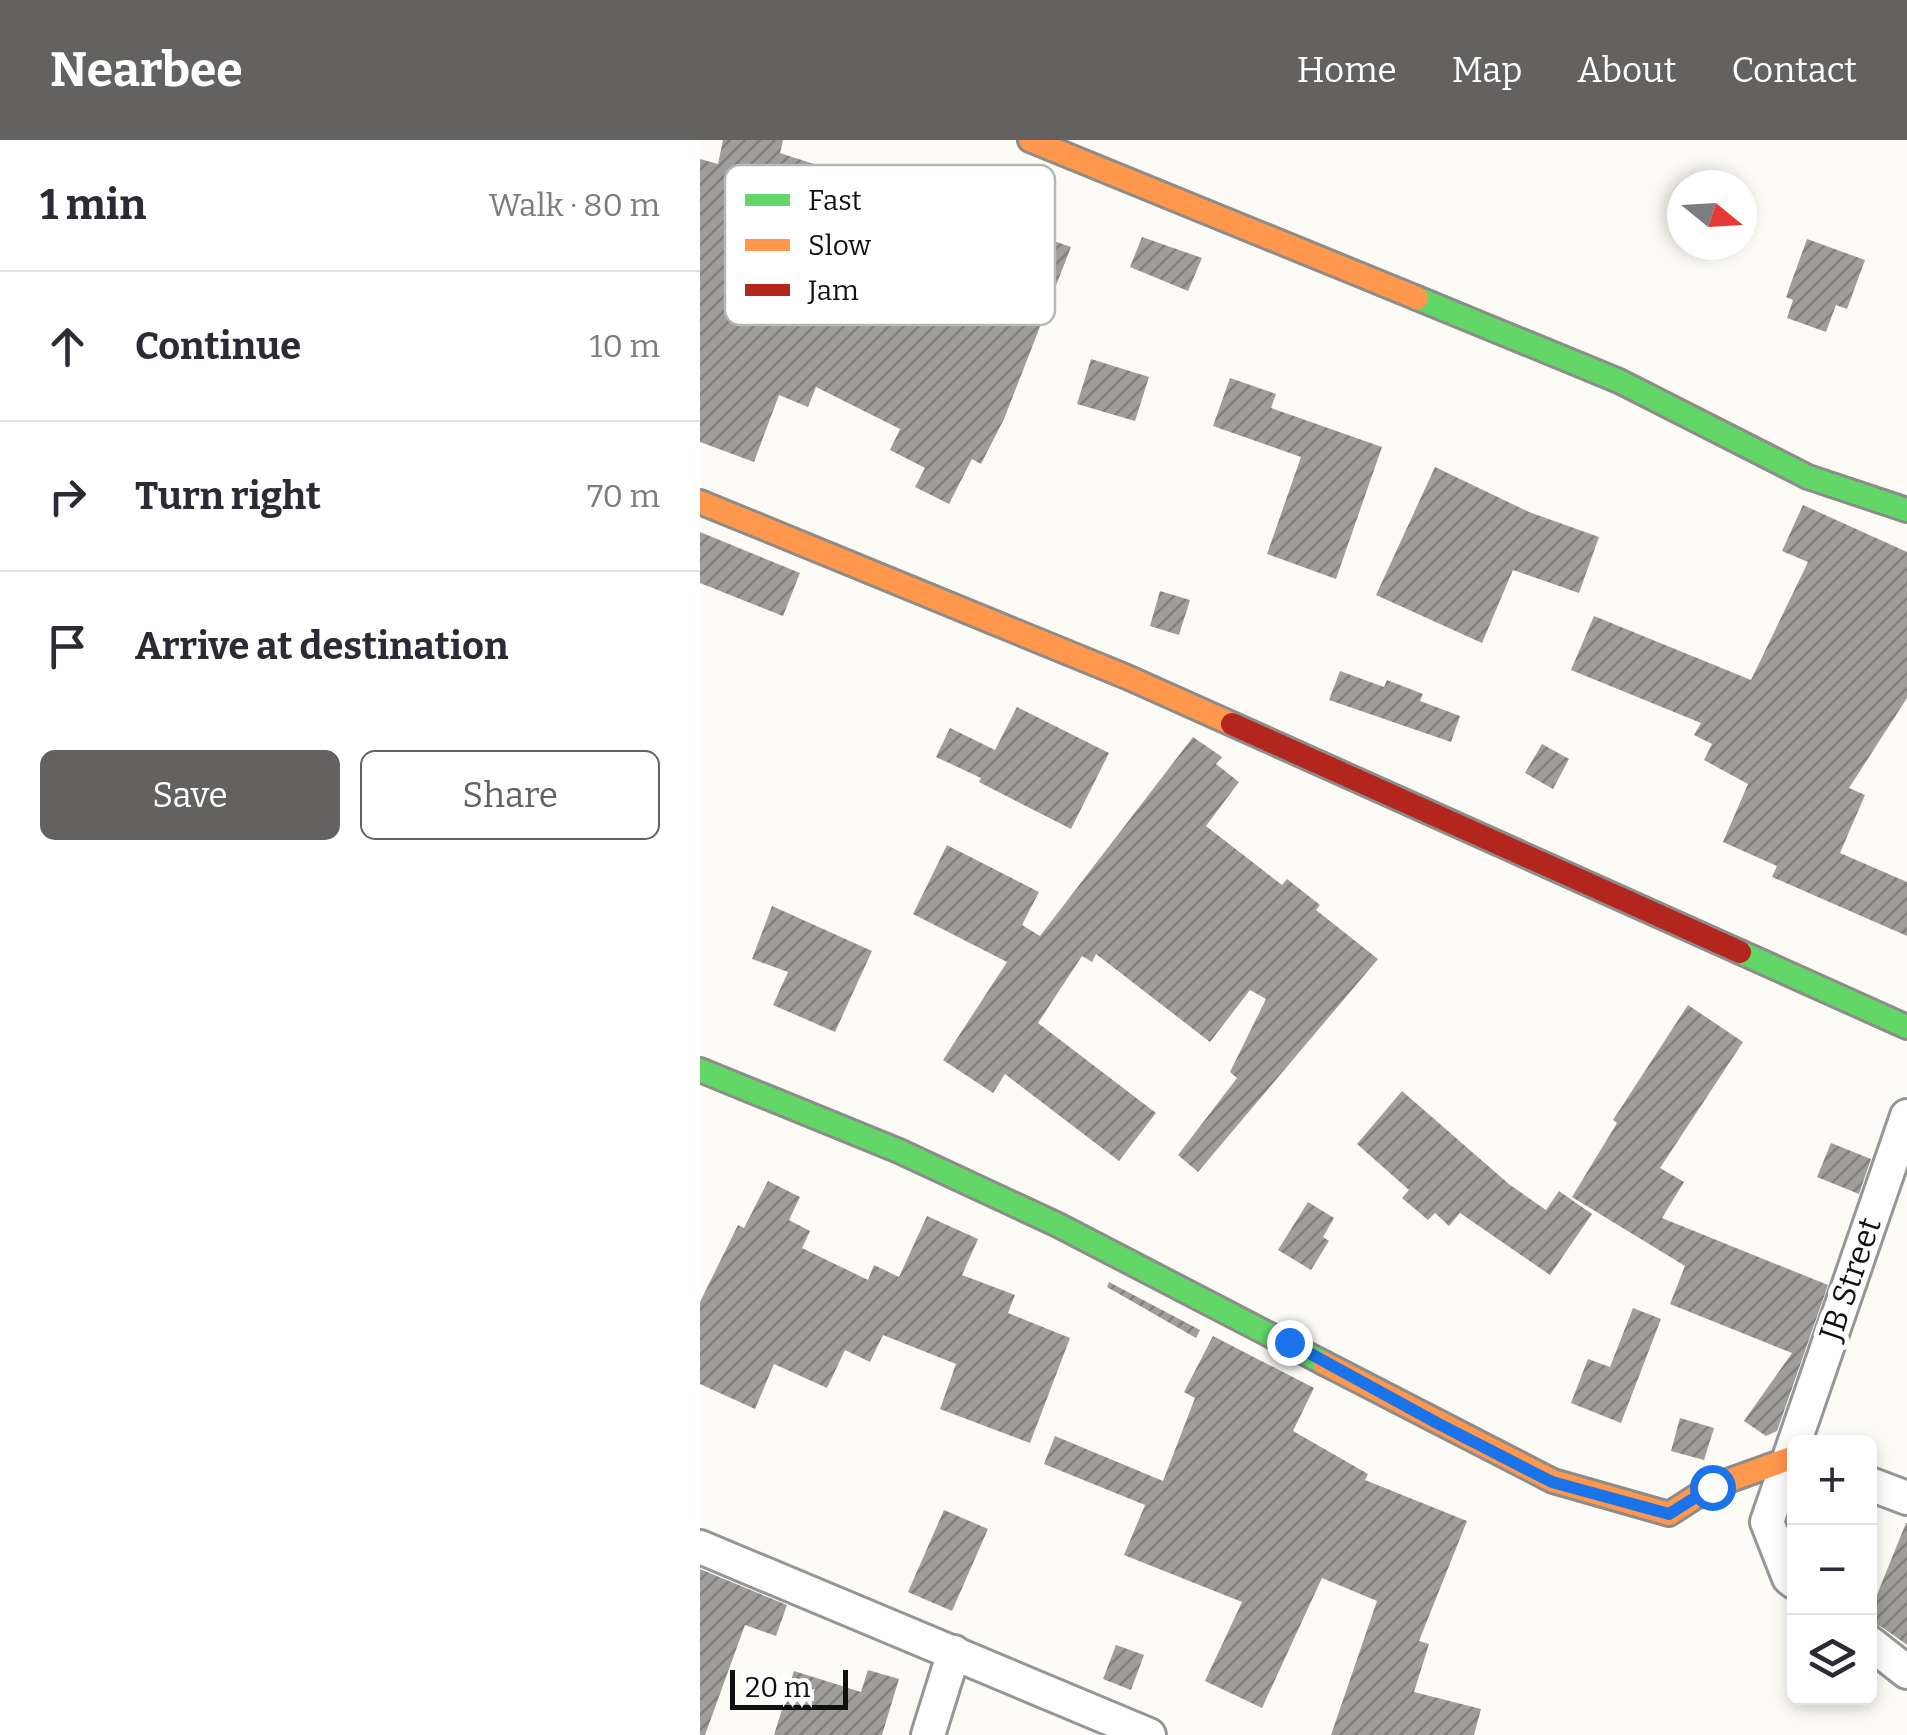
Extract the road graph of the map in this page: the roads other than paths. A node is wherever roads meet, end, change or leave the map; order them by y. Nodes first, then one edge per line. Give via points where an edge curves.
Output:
1 (1030, 140) edge
2 (700, 502) edge
3 (1907, 510) edge
4 (1907, 1026) edge
5 (700, 1070) edge
6 (1907, 1116) edge
7 (1799, 1435) edge
8 (1787, 1458) edge
9 (1787, 1469) edge
10 (1877, 1487) edge
11 (1907, 1498) edge
12 (700, 1547) edge
13 (1787, 1571) edge
14 (1877, 1648) edge
15 (954, 1652) junction
16 (1907, 1672) edge
17 (928, 1735) edge
18 (1149, 1735) edge

1 - 3 street via 1619,381 1808,478
2 - 4 street via 1127,677
5 - 8 street via 1058,1225 1552,1482 1669,1514 1712,1487
6 - 7 street, JB Street
9 - 13 street, JB Street via 1767,1522
10 - 11 street
12 - 15 street
14 - 16 street
15 - 17 street
15 - 18 street

